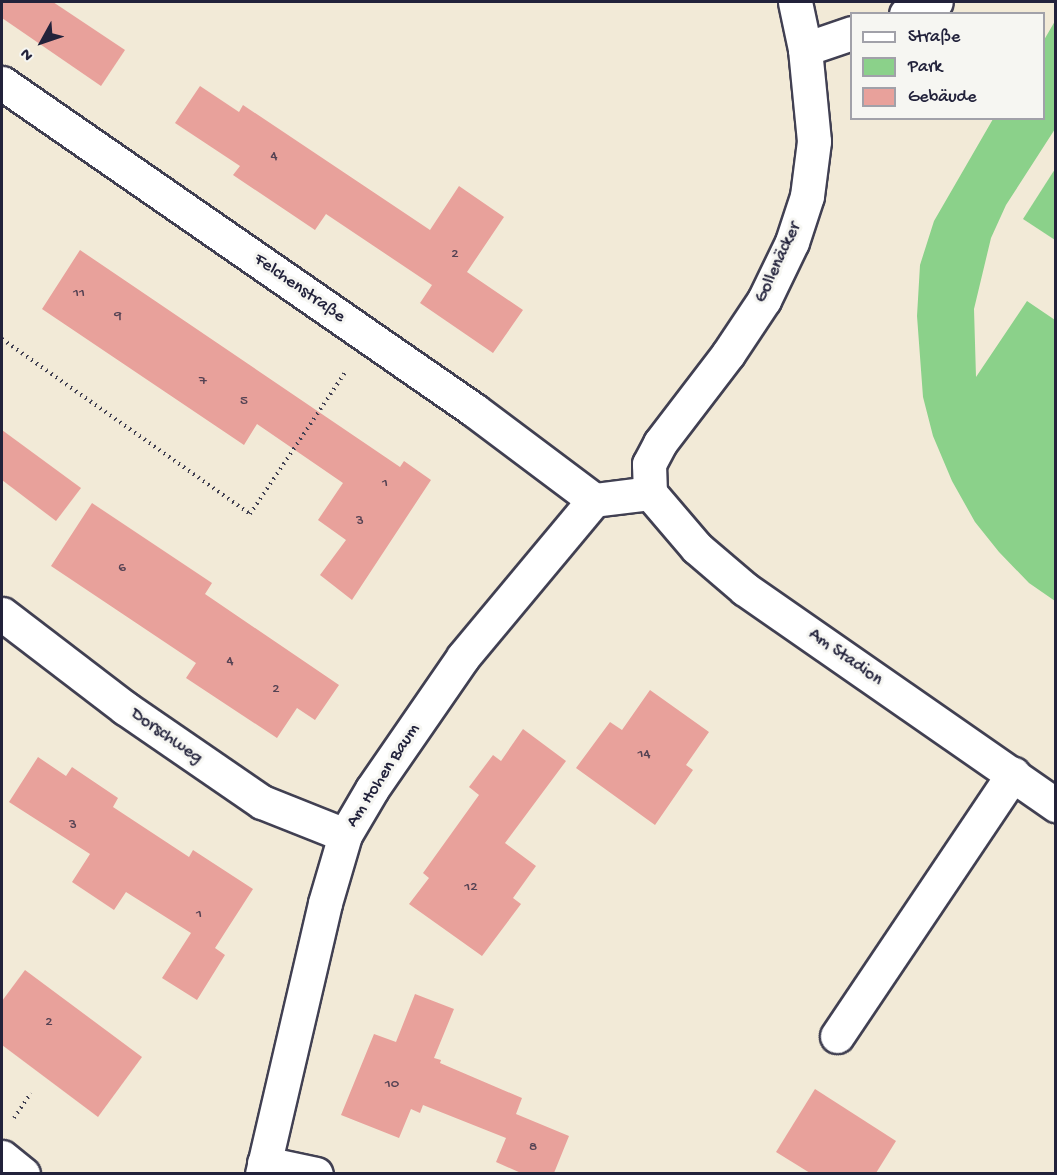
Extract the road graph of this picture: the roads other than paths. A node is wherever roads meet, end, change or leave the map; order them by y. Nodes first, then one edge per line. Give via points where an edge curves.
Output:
1 (795, 2) edge
2 (936, 2) edge
3 (911, 12) edge
4 (850, 34) edge
5 (805, 49) junction
6 (2, 83) edge
7 (650, 493) junction
8 (594, 500) junction
9 (2, 614) edge
10 (1013, 774) junction
11 (1056, 806) edge
12 (345, 835) junction
13 (837, 1036) dead end
14 (2, 1157) edge
15 (263, 1168) edge
16 (23, 1173) edge
17 (316, 1173) edge

1 - 5 street, Gollenäcker
2 - 3 street
4 - 5 street
5 - 7 street, Gollenäcker via 814,141 807,196 792,242 764,300 660,444 649,464
6 - 8 street, Felchenstraße
7 - 8 street
7 - 10 street, Am Stadion via 697,548 745,589
8 - 12 street, Am Hohen Baum via 463,657
9 - 12 street, Dorschweg via 125,708 262,802
10 - 11 street, Am Stadion
10 - 13 street
12 - 15 street, Am Hohen Baum via 324,903
14 - 16 street
15 - 17 street

